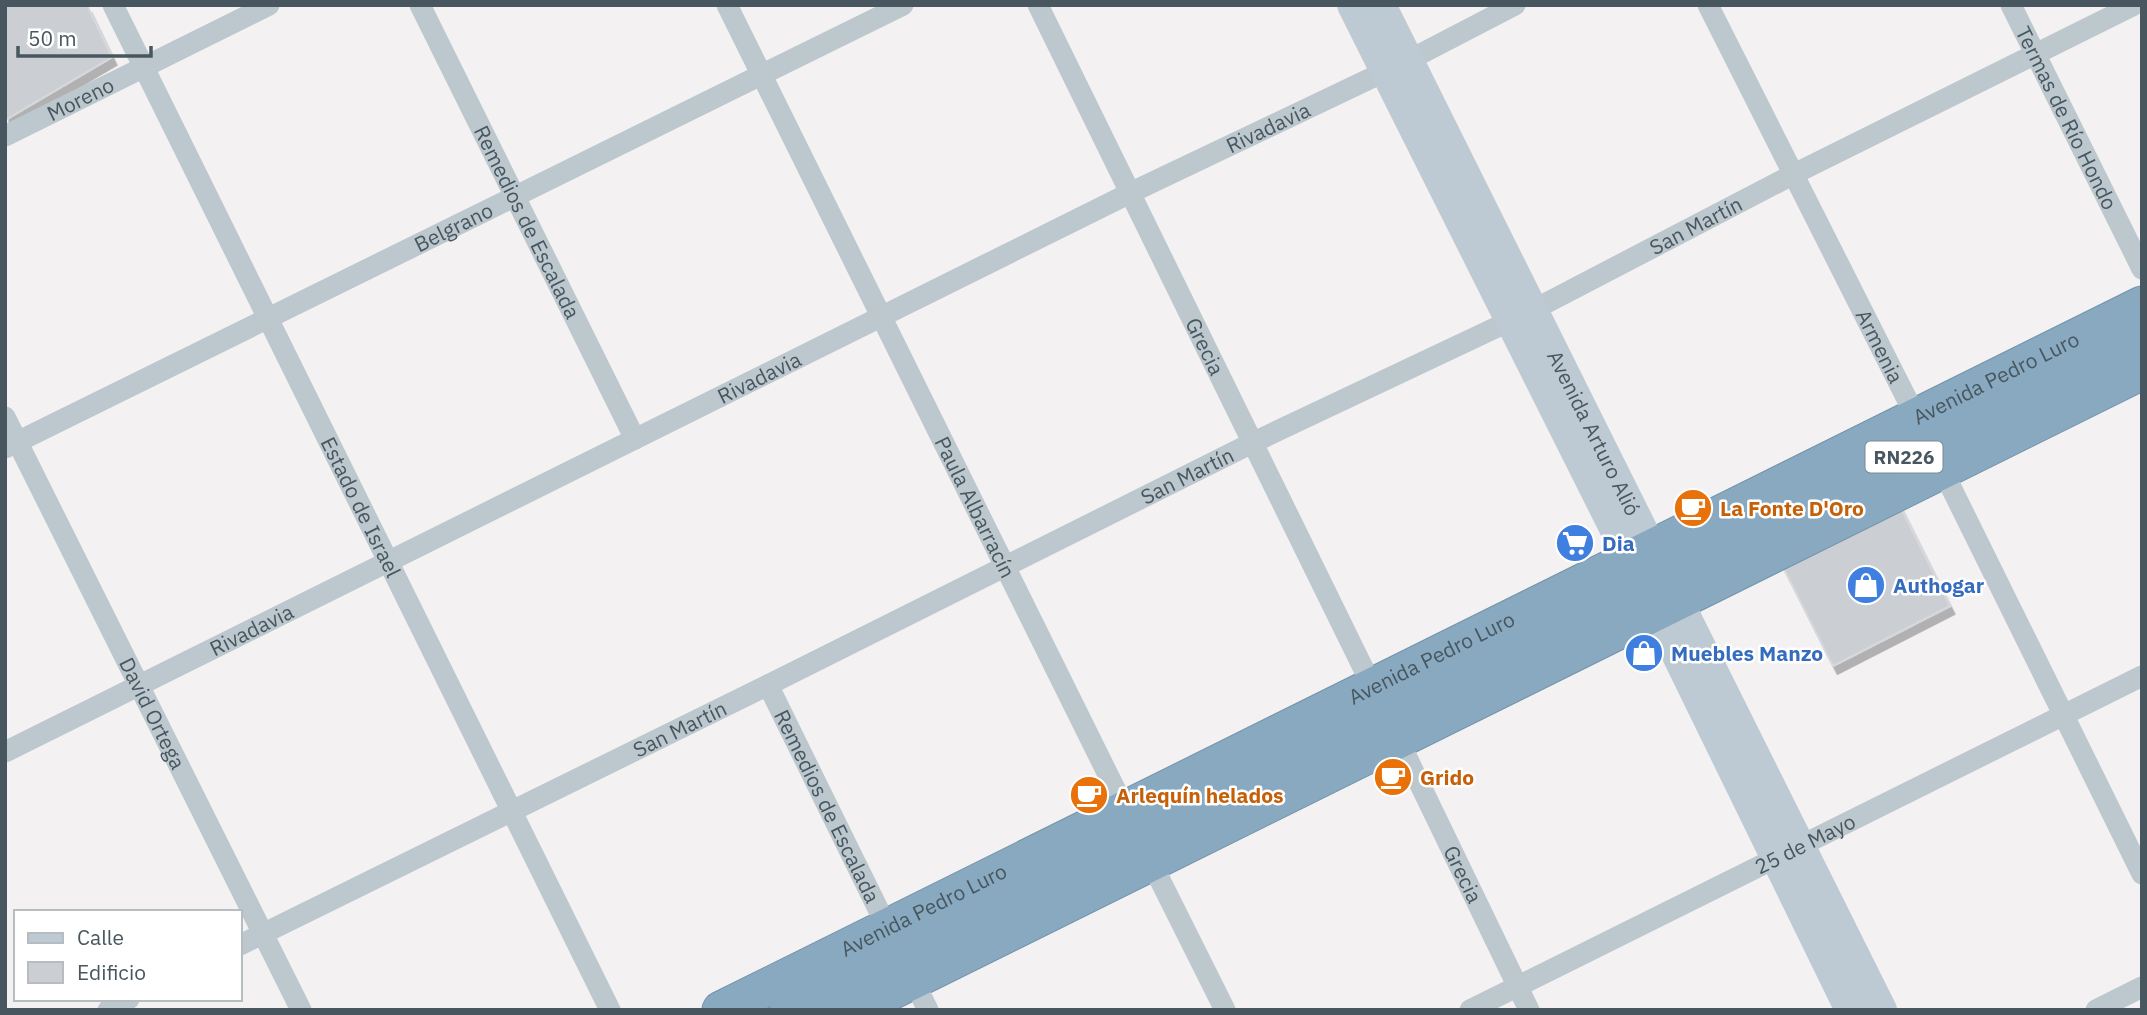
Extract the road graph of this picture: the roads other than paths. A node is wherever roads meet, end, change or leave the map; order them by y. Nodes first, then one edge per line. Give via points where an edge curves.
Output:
1 (113, 5) edge
2 (269, 5) edge
3 (420, 5) edge
4 (727, 5) edge
5 (903, 5) edge
6 (1038, 5) edge
7 (1352, 5) edge
8 (1381, 5) edge
9 (1515, 5) edge
10 (1707, 5) edge
11 (2011, 5) edge
12 (2134, 5) edge
13 (2035, 54) junction
14 (1396, 66) junction
15 (144, 68) junction
16 (762, 75) junction
17 (5, 136) edge
18 (1792, 175) junction
19 (1130, 193) junction
20 (514, 197) junction
21 (2142, 269) edge
22 (2142, 305) edge
23 (1522, 315) junction
24 (881, 317) junction
25 (268, 318) junction
26 (2142, 339) edge
27 (2142, 370) edge
28 (5, 417) edge
29 (635, 439) junction
30 (1252, 443) junction
31 (1929, 444) junction
32 (11, 445) edge
33 (389, 561) junction
34 (1004, 565) junction
35 (1654, 580) junction
36 (2142, 676) edge
37 (139, 685) junction
38 (768, 685) junction
39 (1372, 686) junction
40 (2063, 716) junction
41 (1398, 739) junction
42 (5, 751) edge
43 (513, 811) junction
44 (1138, 836) junction
45 (1788, 853) junction
46 (2142, 874) edge
47 (887, 927) junction
48 (263, 933) junction
49 (242, 944) edge
50 (1517, 986) junction
51 (2142, 987) edge
52 (920, 995) edge
53 (125, 1001) edge
54 (108, 1010) edge
55 (301, 1010) edge
56 (611, 1010) edge
57 (721, 1010) edge
58 (789, 1010) edge
59 (853, 1010) edge
60 (1225, 1010) edge
61 (1470, 1010) edge
62 (1529, 1010) edge
63 (1850, 1010) edge
64 (1882, 1010) edge
65 (2096, 1010) edge

1 - 15 street, Estado de Israel
2 - 15 street, Moreno
3 - 20 street, Remedios de Escalada
4 - 16 street, Paula Albarracín
5 - 16 street, Belgrano
6 - 19 street, Grecia
7 - 14 main road, Avenida Arturo Alió
8 - 14 main road, Avenida Arturo Alió
9 - 14 street, Rivadavia
10 - 18 street, Armenia
11 - 13 street, Termas de Río Hondo
12 - 13 street, San Martín
13 - 18 street, San Martín
13 - 21 street, Termas de Río Hondo
14 - 19 street, Rivadavia
14 - 23 main road, Avenida Arturo Alió
15 - 17 street, Moreno
15 - 25 street, Estado de Israel
16 - 20 street, Belgrano
16 - 24 street, Paula Albarracín
18 - 23 street, San Martín
18 - 31 street, Armenia
19 - 24 street, Rivadavia
19 - 30 street, Grecia
20 - 25 street, Belgrano
20 - 29 street, Remedios de Escalada
22 - 31 highway, Avenida Pedro Luro
23 - 30 street, San Martín
23 - 35 main road, Avenida Arturo Alió
24 - 29 street, Rivadavia
24 - 34 street, Paula Albarracín
25 - 32 street, Belgrano
25 - 33 street, Estado de Israel
26 - 31 highway, Avenida Pedro Luro / RN226
27 - 31 highway, Avenida Pedro Luro
28 - 32 street, David Ortega
29 - 33 street, Rivadavia
30 - 34 street, San Martín
30 - 39 street, Grecia
31 - 35 highway, Avenida Pedro Luro
31 - 35 highway, Avenida Pedro Luro
31 - 40 street, Armenia
32 - 37 street, David Ortega
33 - 37 street, Rivadavia
33 - 43 street, Estado de Israel
34 - 38 street, San Martín
34 - 44 street, Paula Albarracín
35 - 39 highway, Avenida Pedro Luro
35 - 41 highway, Avenida Pedro Luro
35 - 44 highway, Avenida Pedro Luro
35 - 45 main road, Avenida Arturo Alió
36 - 40 street, 25 de Mayo
37 - 42 street, Rivadavia
37 - 48 street, David Ortega
38 - 43 street, San Martín
38 - 47 street, Remedios de Escalada
39 - 44 highway, Avenida Pedro Luro
40 - 45 street, 25 de Mayo
40 - 46 street, Armenia
41 - 44 highway, Avenida Pedro Luro
41 - 50 street, Grecia
43 - 48 street, San Martín
43 - 56 street, Estado de Israel
44 - 47 highway, Avenida Pedro Luro
44 - 52 highway, Avenida Pedro Luro
44 - 58 highway, Avenida Pedro Luro
44 - 60 street, Paula Albarracín
45 - 50 street, 25 de Mayo
45 - 63 main road, Avenida Arturo Alió
45 - 64 main road, Avenida Arturo Alió
47 - 57 highway, Avenida Pedro Luro
48 - 49 street, San Martín
48 - 55 street, David Ortega
50 - 61 street, 25 de Mayo
50 - 62 street, Grecia
51 - 65 street
52 - 59 highway, Avenida Pedro Luro
53 - 54 street

